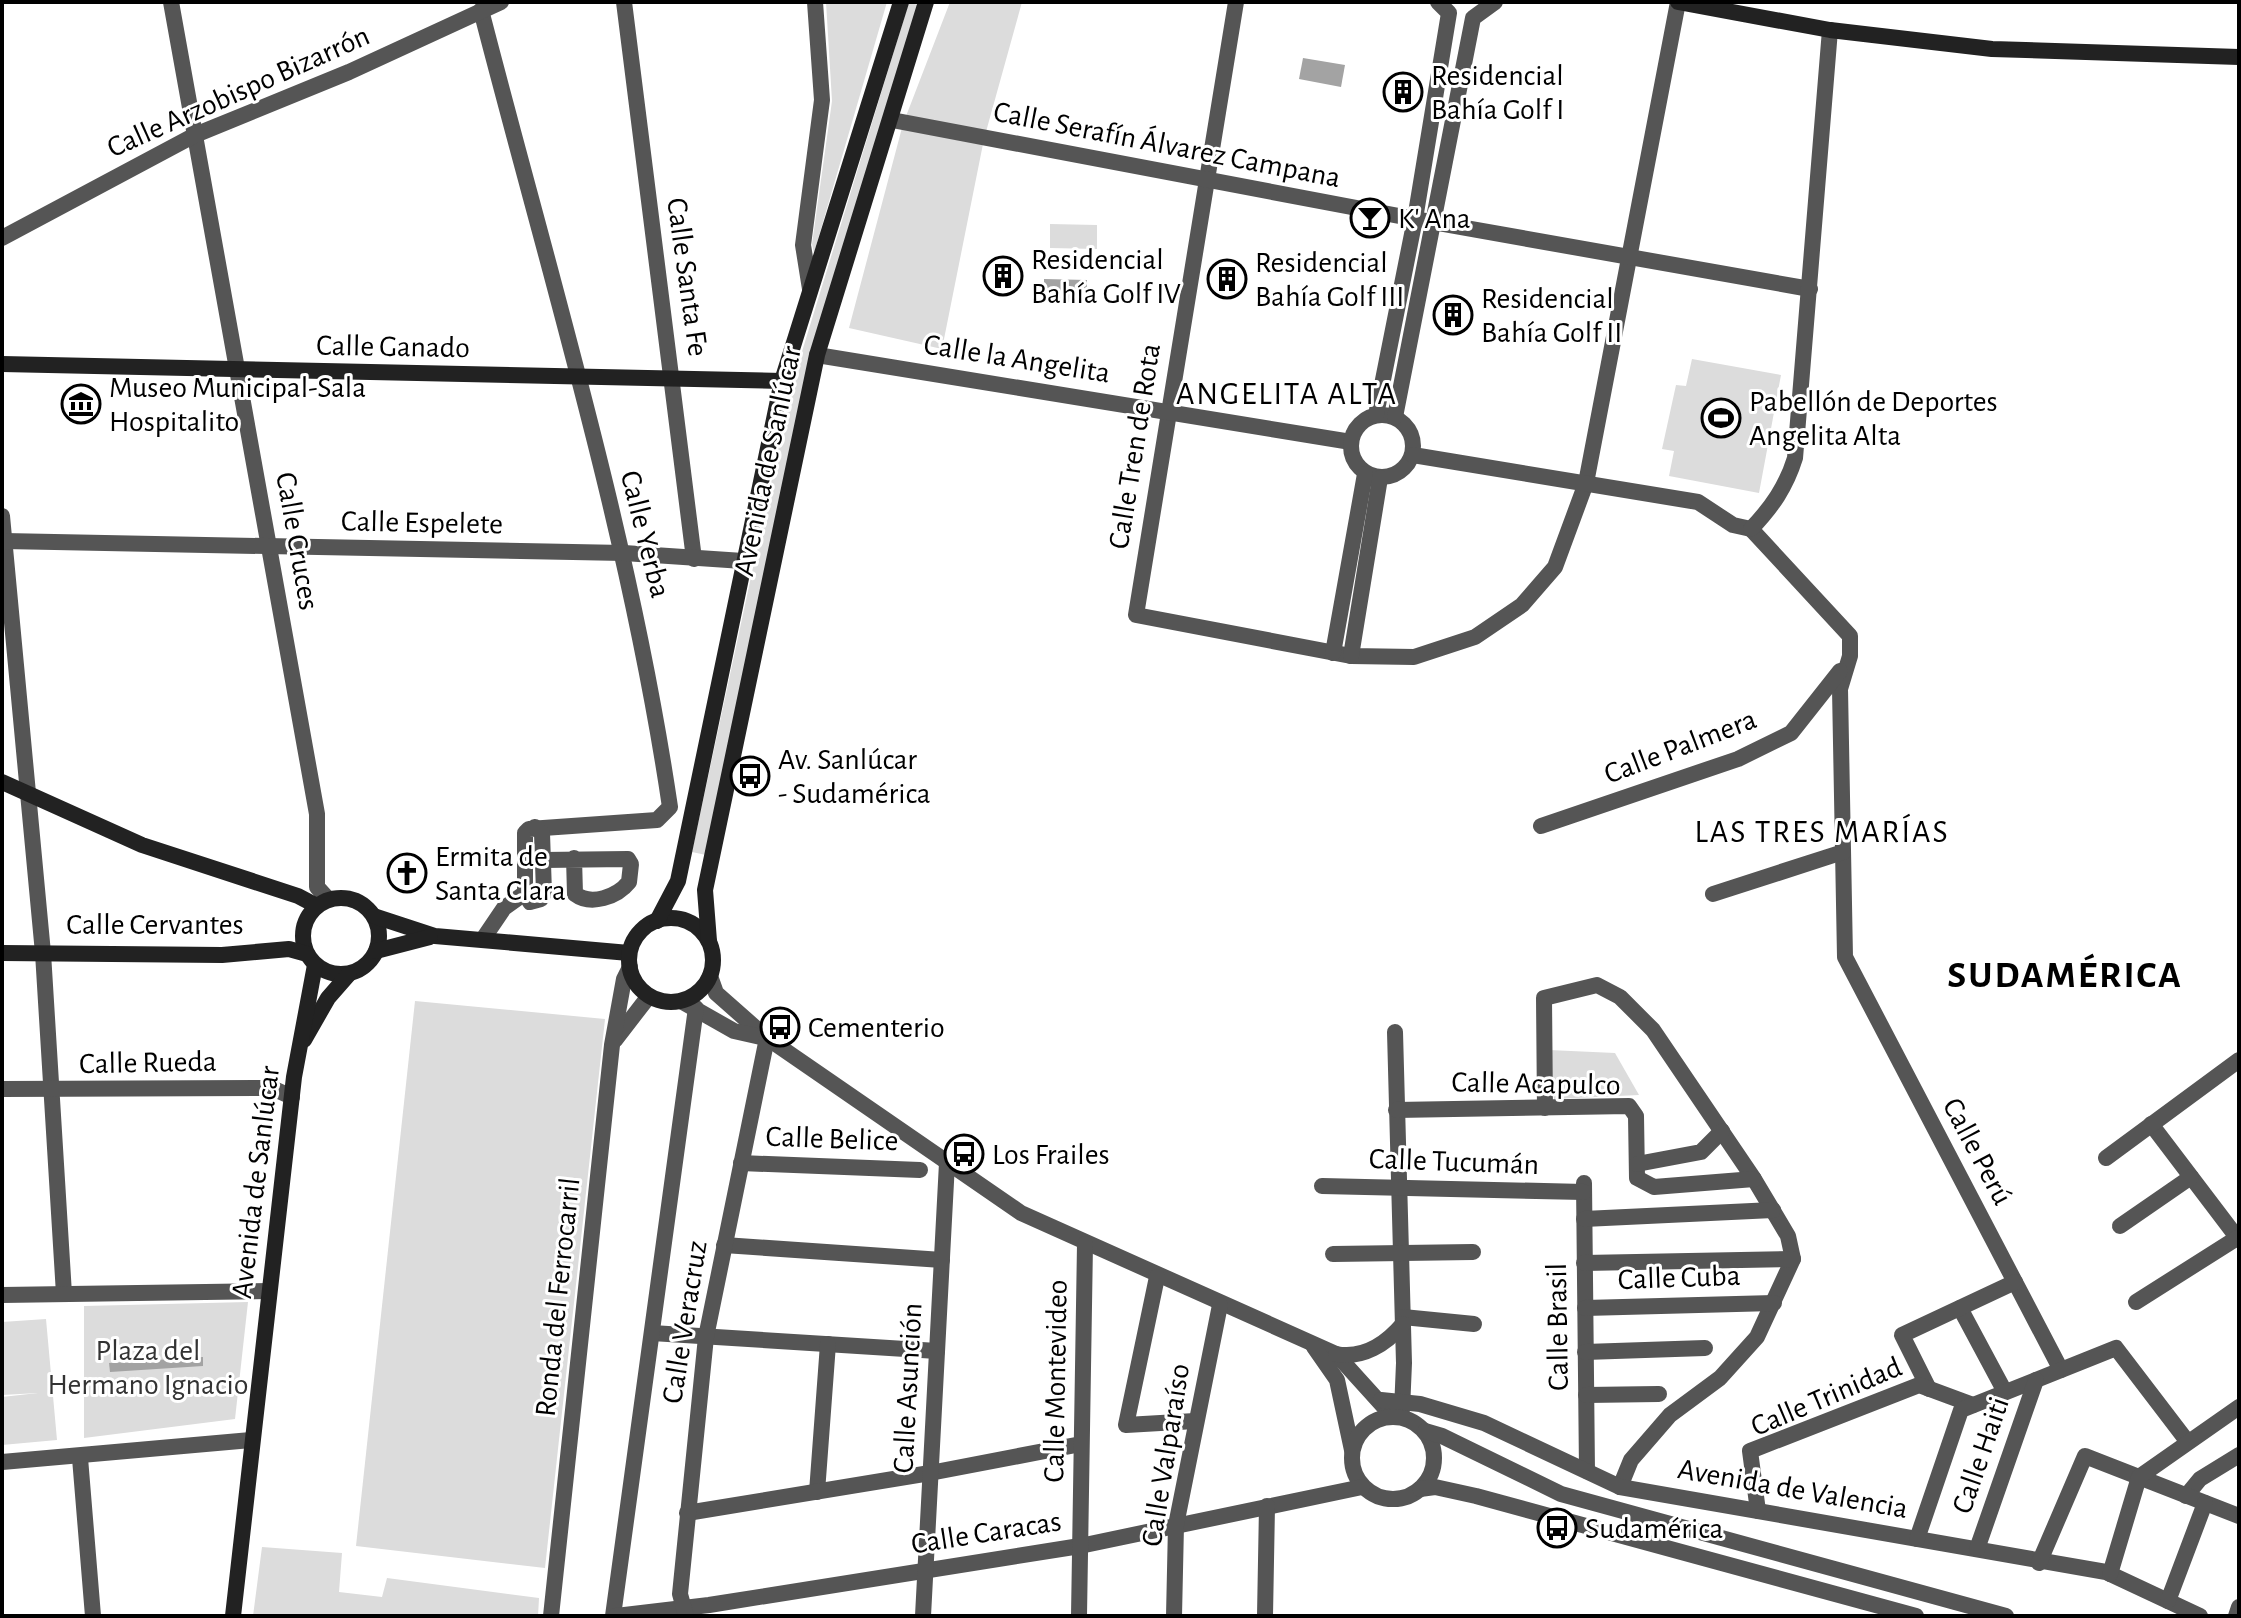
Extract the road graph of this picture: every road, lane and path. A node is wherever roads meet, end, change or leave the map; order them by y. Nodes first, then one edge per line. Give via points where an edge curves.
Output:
1 (171, 2) edge
2 (501, 2) edge
3 (624, 2) edge
4 (815, 2) edge
5 (901, 2) edge
6 (926, 2) edge
7 (1236, 2) edge
8 (1495, 2) edge
9 (1678, 2) edge
10 (1444, 8) edge
11 (481, 10) junction
12 (1473, 18) junction
13 (1830, 30) junction
14 (2239, 57) edge
15 (892, 120) junction
16 (195, 135) junction
17 (1205, 180) junction
18 (1415, 219) junction
19 (1436, 223) junction
20 (2, 238) edge
21 (1631, 257) junction
22 (810, 289) junction
23 (1810, 289) junction
24 (817, 355) junction
25 (2, 364) edge
26 (238, 371) junction
27 (575, 376) junction
28 (674, 379) junction
29 (782, 381) junction
30 (1168, 411) junction
31 (1376, 415) junction
32 (1395, 417) junction
33 (1351, 442) junction
34 (1413, 455) junction
35 (1373, 476) junction
36 (1586, 483) junction
37 (2, 516) edge
38 (1751, 529) junction
39 (4, 541) edge
40 (272, 548) junction
41 (624, 553) junction
42 (694, 559) junction
43 (743, 561) junction
44 (1333, 653) junction
45 (1351, 656) junction
46 (1850, 656) junction
47 (2, 782) edge
48 (30, 795) junction
49 (1541, 826) dead end
50 (535, 827) junction
51 (1843, 852) junction
52 (574, 858) dead end
53 (543, 860) junction
54 (525, 893) junction
55 (1713, 894) dead end
56 (322, 903) junction
57 (374, 916) junction
58 (657, 921) junction
59 (435, 936) junction
60 (483, 939) junction
61 (709, 941) junction
62 (376, 951) junction
63 (2, 953) edge
64 (43, 953) junction
65 (311, 959) junction
66 (629, 960) junction
67 (349, 974) junction
68 (710, 976) junction
69 (649, 996) junction
70 (688, 1005) junction
71 (1395, 1032) dead end
72 (767, 1038) junction
73 (303, 1041) junction
74 (612, 1045) junction
75 (2238, 1063) edge
76 (2, 1089) edge
77 (51, 1091) junction
78 (292, 1097) junction
79 (1545, 1108) junction
80 (1396, 1110) junction
81 (2151, 1124) junction
82 (1722, 1131) junction
83 (2106, 1158) dead end
84 (741, 1163) junction
85 (947, 1163) junction
86 (1637, 1164) junction
87 (920, 1170) dead end
88 (2191, 1177) junction
89 (1754, 1179) junction
90 (1322, 1186) dead end
91 (1399, 1187) junction
92 (1584, 1188) joint
93 (1773, 1210) junction
94 (1584, 1219) junction
95 (2120, 1226) dead end
96 (2238, 1239) edge
97 (1085, 1244) junction
98 (724, 1245) junction
99 (1402, 1252) junction
100 (1473, 1252) dead end
101 (1333, 1254) dead end
102 (1793, 1259) junction
103 (942, 1260) junction
104 (1584, 1263) junction
105 (1157, 1277) junction
106 (2015, 1282) junction
107 (269, 1291) junction
108 (64, 1294) junction
109 (2, 1295) edge
110 (2136, 1302) dead end
111 (1774, 1303) junction
112 (1220, 1305) junction
113 (1585, 1308) junction
114 (1960, 1308) junction
115 (1403, 1321) junction
116 (1474, 1324) dead end
117 (652, 1333) junction
118 (706, 1337) junction
119 (828, 1344) junction
120 (1314, 1347) junction
121 (1705, 1348) dead end
122 (937, 1351) junction
123 (1585, 1352) junction
124 (1336, 1354) junction
125 (2061, 1370) junction
126 (2036, 1380) junction
127 (1929, 1389) junction
128 (2005, 1392) junction
129 (1659, 1394) dead end
130 (1586, 1395) junction
131 (1973, 1405) junction
132 (2239, 1407) edge
133 (1399, 1412) junction
134 (1195, 1421) junction
135 (1425, 1431) junction
136 (251, 1440) junction
137 (2187, 1441) junction
138 (1081, 1444) junction
139 (1352, 1450) junction
140 (2239, 1455) edge
141 (80, 1458) junction
142 (2, 1462) edge
143 (1587, 1471) junction
144 (930, 1473) junction
145 (2139, 1477) junction
146 (1362, 1487) junction
147 (1620, 1487) junction
148 (1420, 1489) junction
149 (817, 1492) junction
150 (2186, 1496) junction
151 (2205, 1503) junction
152 (1267, 1506) junction
153 (1758, 1511) junction
154 (687, 1513) junction
155 (2239, 1516) edge
156 (1176, 1525) junction
157 (1917, 1539) junction
158 (1080, 1546) junction
159 (1977, 1549) junction
160 (2039, 1563) junction
161 (924, 1571) junction
162 (2110, 1574) junction
163 (2168, 1601) junction
164 (2239, 1607) edge
165 (686, 1612) edge
166 (93, 1616) edge
167 (233, 1616) edge
168 (551, 1616) edge
169 (615, 1616) edge
170 (923, 1616) edge
171 (1079, 1616) edge
172 (1174, 1616) edge
173 (1265, 1616) edge
174 (1916, 1616) edge
175 (2006, 1616) edge
176 (2200, 1616) edge
177 (2236, 1616) edge

1 - 16 street, Calle Cruces
2 - 11 street, Calle Arzobispo Bizarrón
3 - 28 street, Calle Santa Fe
4 - 22 street via 822,100 803,245
5 - 22 main road, Avenida de Sanlúcar
6 - 15 main road, Avenida de Sanlúcar
7 - 17 street, Calle Tren de Rota
8 - 12 street
9 - 13 main road
9 - 21 street
10 - 12 street
10 - 18 street
11 - 16 street, Calle Arzobispo Bizarrón
11 - 27 street, Calle Yerba
12 - 19 street
13 - 14 main road via 1992,49
13 - 23 street
15 - 17 street, Calle Serafín Álvarez Campana
15 - 24 main road, Avenida de Sanlúcar
16 - 20 street, Calle Arzobispo Bizarrón
16 - 26 street, Calle Cruces
17 - 18 street, Calle Serafín Álvarez Campana
17 - 30 street, Calle Tren de Rota
18 - 19 street, Calle Serafín Álvarez Campana
18 - 31 street
19 - 21 street, Calle Serafín Álvarez Campana
19 - 32 street
21 - 23 street, Calle Serafín Álvarez Campana
21 - 36 street
22 - 29 main road, Avenida de Sanlúcar
23 - 38 street via 1795,458 1774,505
24 - 30 street, Calle la Angelita
24 - 61 main road, Avenida de Sanlúcar via 705,890
25 - 26 main road, Calle Ganado
26 - 27 main road, Calle Ganado
26 - 40 street, Calle Cruces
27 - 28 main road, Calle Ganado
27 - 41 street, Calle Yerba
28 - 29 main road, Calle Ganado
28 - 42 street, Calle Santa Fe
29 - 43 main road, Avenida de Sanlúcar
30 - 33 street, Calle la Angelita
30 - 44 street, Calle Tren de Rota via 1136,615
31 - 32 street
31 - 33 street via 1355,430
32 - 34 street via 1406,425
33 - 35 street via 1355,464
34 - 35 street via 1398,474
34 - 36 street
35 - 44 street
35 - 45 street
36 - 38 street via 1698,502 1733,525
36 - 45 street via 1555,567 1522,605 1475,637 1414,657
37 - 39 street
38 - 46 street via 1850,636
39 - 40 street, Calle Espelete
39 - 48 street
40 - 41 street, Calle Espelete
40 - 56 street, Calle Cruces via 317,814 317,887
41 - 42 street, Calle Espelete
41 - 50 street, Calle Yerba via 670,807 657,820
42 - 43 street, Calle Espelete
43 - 58 main road, Avenida de Sanlúcar via 678,881
44 - 45 street
46 - 49 street, Calle Palmera via 1791,733 1738,759
46 - 51 street via 1840,689
47 - 48 main road
48 - 56 main road via 142,845
48 - 64 street
50 - 53 street via 542,833
50 - 54 street via 525,833
51 - 55 street
51 - 106 street, Calle Perú via 1845,957
52 - 53 street
53 - 54 street via 541,899 530,902
54 - 60 street via 504,908
56 - 57 main road via 354,900
56 - 65 main road via 303,928
57 - 59 main road
57 - 62 main road via 379,927
58 - 61 main road via 687,921
58 - 66 main road via 641,932
59 - 60 main road
59 - 62 main road
60 - 66 main road
61 - 68 main road
62 - 67 main road
63 - 64 main road, Calle Cervantes
64 - 65 main road, Calle Cervantes via 222,955 289,949
64 - 77 street
65 - 67 main road via 337,975
65 - 73 main road
66 - 69 main road via 633,979
66 - 74 street, Ronda del Ferrocarril
67 - 73 main road
68 - 70 main road
68 - 72 street via 716,993
69 - 70 main road
69 - 74 street
70 - 72 street via 734,1031
70 - 117 street
71 - 80 street
72 - 84 street, Calle Veracruz
72 - 85 street
73 - 78 main road, Avenida de Sanlúcar
74 - 168 street, Ronda del Ferrocarril
75 - 81 street
76 - 77 street, Calle Rueda
77 - 78 street, Calle Rueda via 272,1088
77 - 108 street
78 - 107 main road, Avenida de Sanlúcar
79 - 80 street, Calle Acapulco
79 - 82 street via 1544,998 1597,985 1620,997 1653,1030
79 - 86 street, Calle Acapulco via 1629,1106 1636,1116
80 - 91 street
81 - 83 street
81 - 88 street
82 - 86 street via 1701,1152
82 - 89 street
84 - 87 street, Calle Belice
84 - 98 street, Calle Veracruz
85 - 97 street via 1021,1213
85 - 103 street, Calle Asunción
86 - 89 street via 1637,1178 1654,1187
88 - 95 street
88 - 96 street
89 - 93 street
90 - 91 street, Calle Tucumán
91 - 92 street, Calle Tucumán
91 - 99 street
92 - 94 street, Calle Brasil
93 - 94 street
93 - 102 street via 1788,1236
94 - 104 street, Calle Brasil
96 - 110 street
97 - 105 street
97 - 138 street, Calle Montevideo
98 - 103 street
98 - 118 street, Calle Veracruz
99 - 100 street
99 - 101 street
99 - 115 street
102 - 104 street
102 - 111 street
103 - 122 street, Calle Asunción
104 - 113 street, Calle Brasil
105 - 112 street
105 - 134 street via 1126,1425
106 - 114 street
106 - 125 street, Calle Perú
107 - 108 street
107 - 136 main road, Avenida de Sanlúcar
108 - 109 street
111 - 113 street, Calle Cuba
111 - 147 street via 1757,1337 1720,1378 1670,1415 1631,1460
112 - 120 street
112 - 134 street, Calle Valparaíso
113 - 123 street, Calle Brasil
114 - 127 street via 1902,1335
114 - 128 street
115 - 116 street
115 - 124 street via 1392,1337 1373,1349
115 - 133 street
117 - 118 street
117 - 169 street
118 - 119 street
118 - 154 street, Calle Veracruz
119 - 122 street
119 - 149 street
120 - 124 street
120 - 139 street via 1337,1380
121 - 123 street
122 - 144 street, Calle Asunción
123 - 130 street, Calle Brasil
124 - 133 street, Avenida de Valencia
125 - 126 street
125 - 137 street via 2116,1348
126 - 128 street
126 - 159 street, Calle Haiti
127 - 131 street, Calle Trinidad
127 - 153 street, Calle Trinidad via 1919,1385 1750,1451
128 - 131 street
129 - 130 street
130 - 143 street, Calle Brasil
131 - 157 street via 1961,1410
132 - 137 street
133 - 135 street
133 - 139 street via 1365,1427
133 - 143 street, Avenida de Valencia via 1484,1423
134 - 156 street, Calle Valparaíso
135 - 148 street via 1434,1458
135 - 175 street via 1561,1494
136 - 141 street
136 - 167 main road, Avenida de Sanlúcar
137 - 145 street
138 - 144 street
138 - 158 street, Calle Montevideo
139 - 146 street via 1351,1463
140 - 150 street via 2200,1479
141 - 142 street
141 - 166 street
143 - 147 street, Avenida de Valencia
144 - 149 street
144 - 161 street, Calle Asunción
145 - 150 street
145 - 160 street via 2085,1456
145 - 162 street
146 - 148 street via 1386,1499
146 - 152 street, Calle Caracas
147 - 153 street, Avenida de Valencia
148 - 174 street via 1476,1496
149 - 154 street
150 - 151 street
151 - 155 street
151 - 163 street
152 - 156 street, Calle Caracas
152 - 173 street
153 - 157 street, Avenida de Valencia
154 - 165 street, Calle Veracruz via 680,1594
156 - 158 street, Calle Caracas
156 - 172 street, Calle Valparaíso
157 - 159 street, Avenida de Valencia
158 - 161 street, Calle Caracas
158 - 171 street, Calle Montevideo
159 - 160 street, Avenida de Valencia
160 - 162 street, Avenida de Valencia
161 - 165 street, Calle Caracas
161 - 170 street, Calle Asunción
162 - 163 street, Avenida de Valencia
163 - 176 street, Avenida de Valencia
164 - 177 street
165 - 169 street, Calle Caracas

